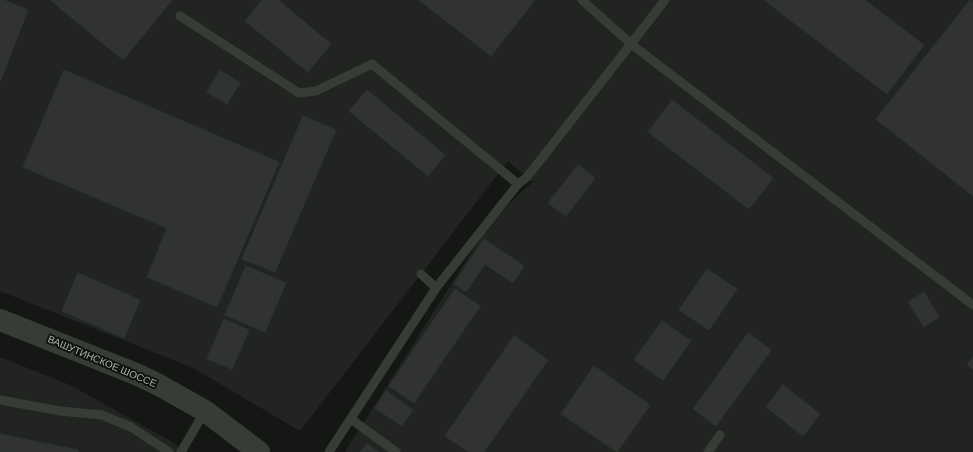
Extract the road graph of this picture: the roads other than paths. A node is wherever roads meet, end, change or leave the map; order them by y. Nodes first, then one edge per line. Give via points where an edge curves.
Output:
1 (582, 0) edge
2 (665, 0) edge
3 (180, 16) dead end
4 (631, 44) junction
5 (518, 184) junction
6 (421, 274) dead end
7 (436, 288) junction
8 (973, 305) edge
9 (0, 320) edge
10 (0, 400) edge
11 (205, 411) junction
12 (351, 419) junction
13 (720, 435) dead end
14 (169, 452) edge
15 (181, 452) edge
16 (259, 452) edge
17 (329, 452) edge
18 (396, 452) edge
19 (708, 452) edge

1 - 4 lane
2 - 4 lane
3 - 5 lane via 299,93 316,91 372,64
4 - 5 lane via 527,177
4 - 8 lane
5 - 7 lane
6 - 7 lane
7 - 12 lane
9 - 11 street, ВАШУТИНСКОЕ ШОССЕ via 136,374
10 - 14 lane via 102,416 131,427
11 - 15 lane
11 - 16 street, ВАШУТИНСКОЕ ШОССЕ
12 - 17 lane
12 - 18 lane
13 - 19 lane

